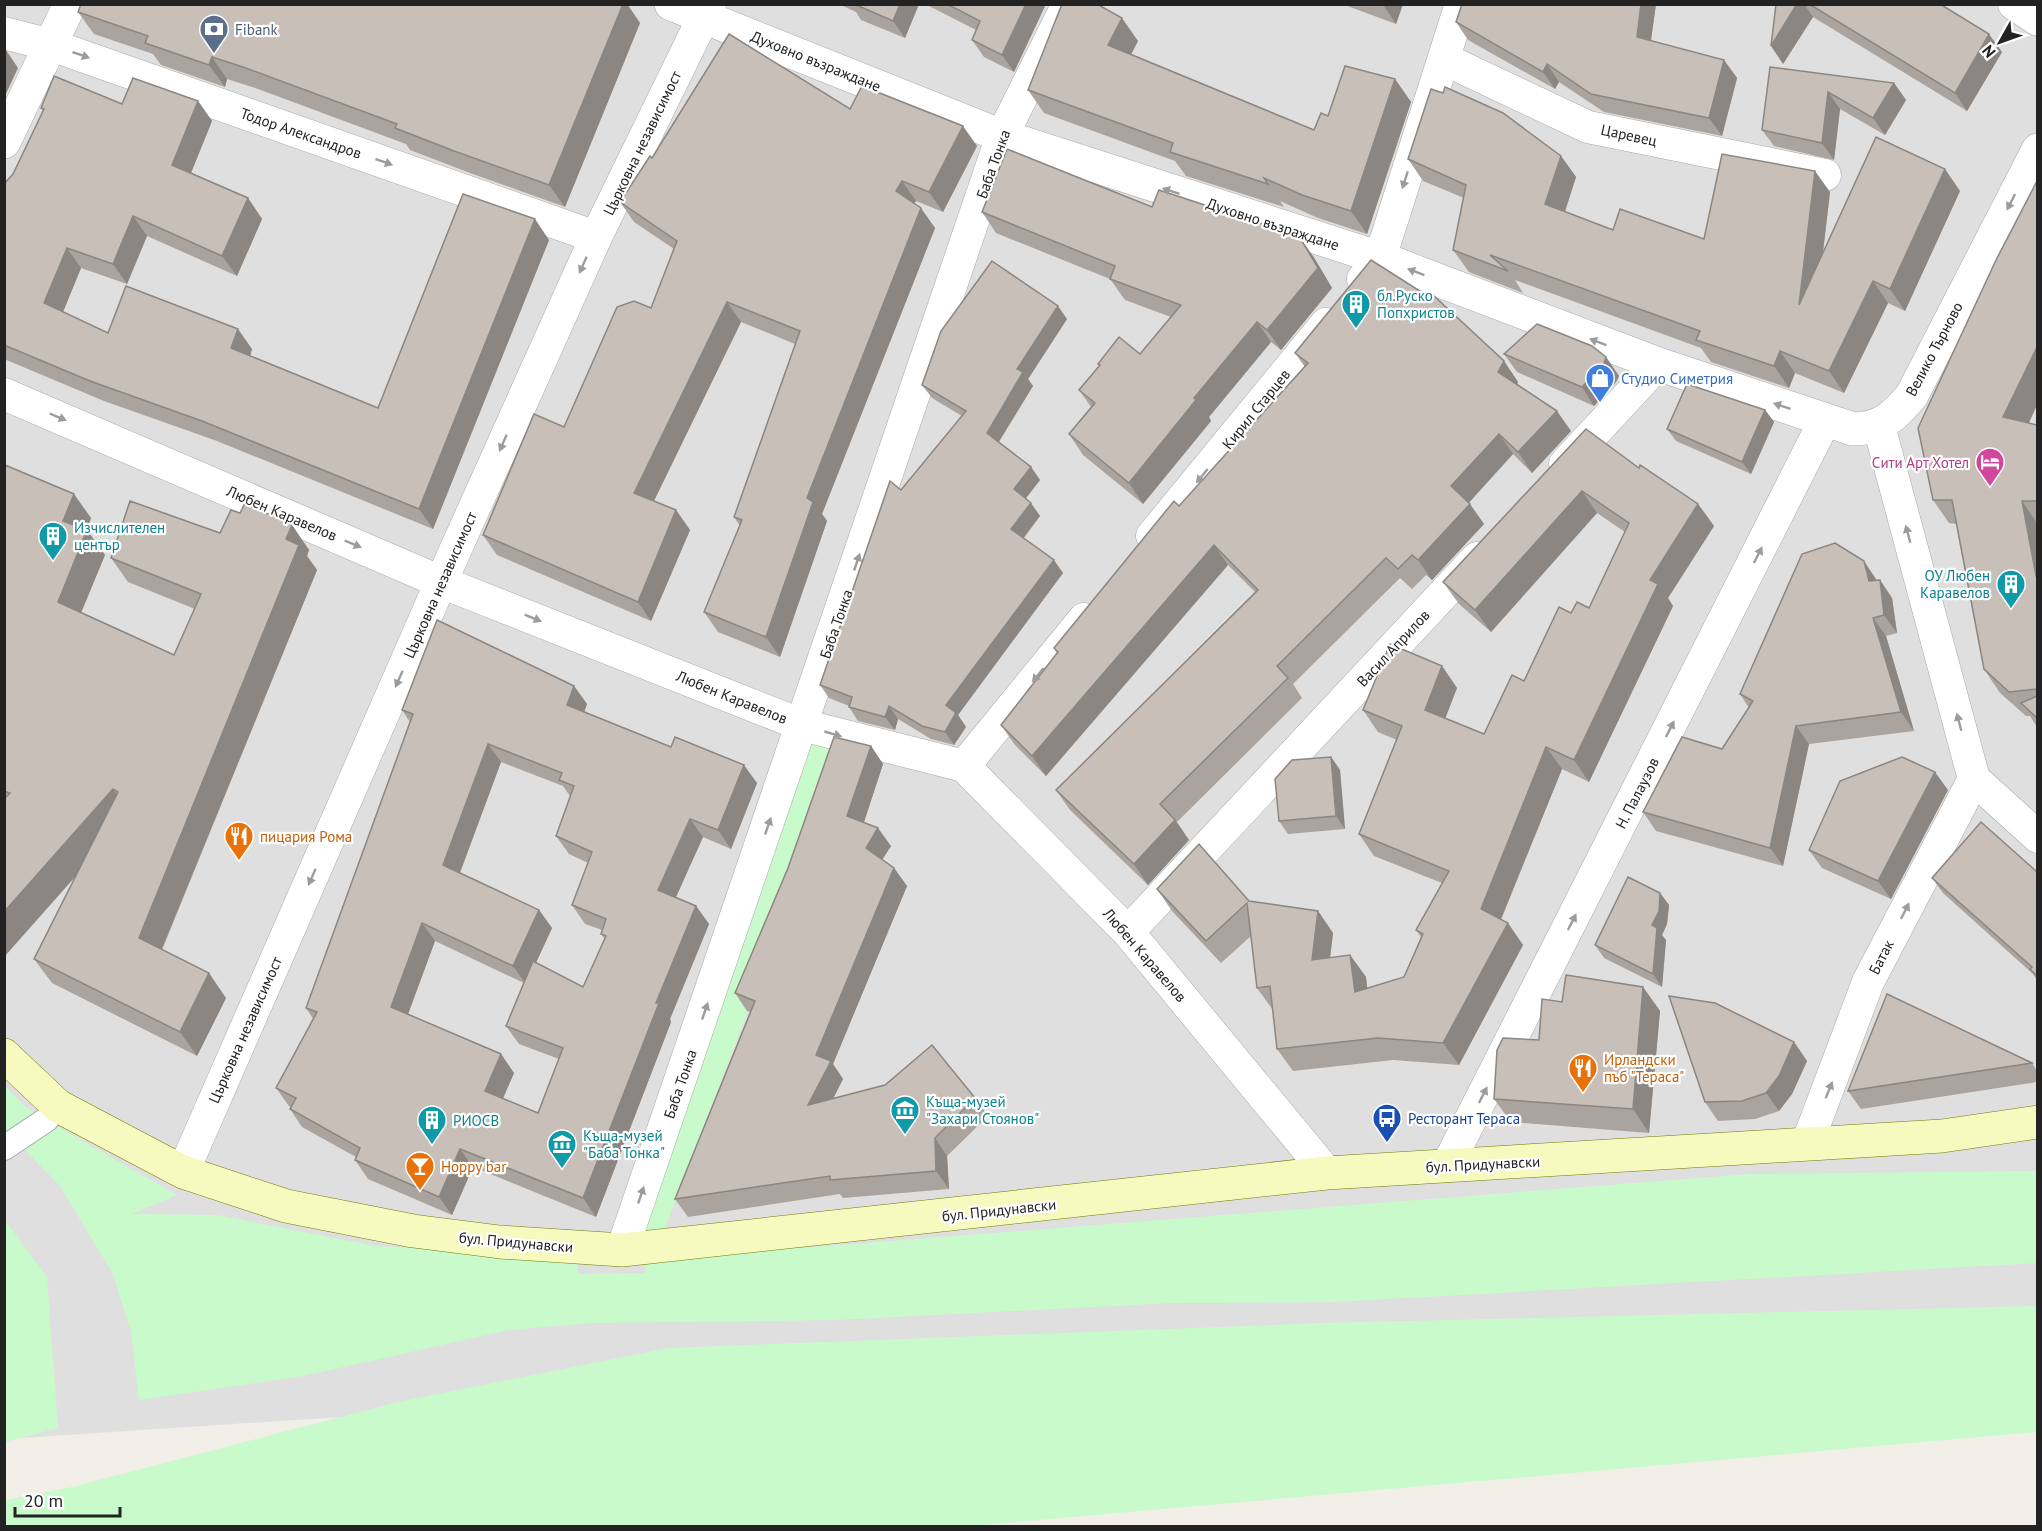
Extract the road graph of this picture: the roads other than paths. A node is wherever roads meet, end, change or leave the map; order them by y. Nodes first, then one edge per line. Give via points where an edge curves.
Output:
1 (69, 4) edge
2 (671, 4) edge
3 (1068, 4) edge
4 (1461, 4) edge
5 (2014, 4) edge
6 (707, 10) edge
7 (2037, 20) edge
8 (4, 33) edge
9 (51, 45) junction
10 (1444, 59) junction
11 (1002, 136) junction
12 (4, 142) edge
13 (2037, 150) edge
14 (1825, 175) dead end
15 (596, 237) junction
16 (1380, 258) junction
17 (1658, 364) junction
18 (4, 394) edge
19 (1825, 420) junction
20 (1879, 426) junction
21 (1544, 487) edge
22 (1495, 539) edge
23 (1138, 554) edge
24 (441, 582) junction
25 (1100, 600) edge
26 (802, 725) junction
27 (963, 766) junction
28 (1974, 779) junction
29 (2037, 837) edge
30 (1128, 932) junction
31 (4, 1055) edge
32 (52, 1113) junction
33 (2037, 1122) edge
34 (1807, 1144) junction
35 (4, 1148) edge
36 (1447, 1166) junction
37 (183, 1172) junction
38 (1327, 1173) junction
39 (622, 1251) junction

1 - 9 street
2 - 6 street, Духовно възраждане
3 - 11 street, Баба Тонка
4 - 10 street, Кирил Старцев
5 - 7 street
6 - 11 street, Духовно възраждане
6 - 15 street, Църковна независимост
8 - 9 street, Тодор Александров
9 - 12 street
9 -> 15 street, Тодор Александров
10 - 14 street, Царевец via 1588,126
10 -> 16 street, Кирил Старцев
16 -> 11 street, Духовно възраждане
26 -> 11 street, Баба Тонка
13 -> 20 street, Велико Търново via 1912,394 1897,414
15 -> 24 street, Църковна независимост
17 -> 16 street, Духовно възраждане
16 -> 23 street, Кирил Старцев
19 -> 17 street, Духовно възраждане
17 - 21 street
18 -> 24 street, Любен Каравелов
19 - 20 street, Духовно възраждане via 1853,429
36 -> 19 street, Н. Палаузов
28 -> 20 street
22 - 30 street, Васил Априлов
24 -> 26 street, Любен Каравелов
24 -> 37 street, Църковна независимост
25 -> 27 street
26 -> 27 street, Любен Каравелов
39 -> 26 street, Баба Тонка
27 - 30 street, Любен Каравелов
28 - 29 street
34 -> 28 street, Батак via 1868,982
30 - 38 street, Любен Каравелов
31 - 32 main road, бул. Придунавски
32 - 35 street
32 - 37 main road, бул. Придунавски
33 - 34 main road, бул. Придунавски via 1942,1136
34 - 36 main road, бул. Придунавски
36 - 38 main road, бул. Придунавски
37 - 39 main road, бул. Придунавски via 286,1206 412,1230 500,1242
38 - 39 main road, бул. Придунавски

